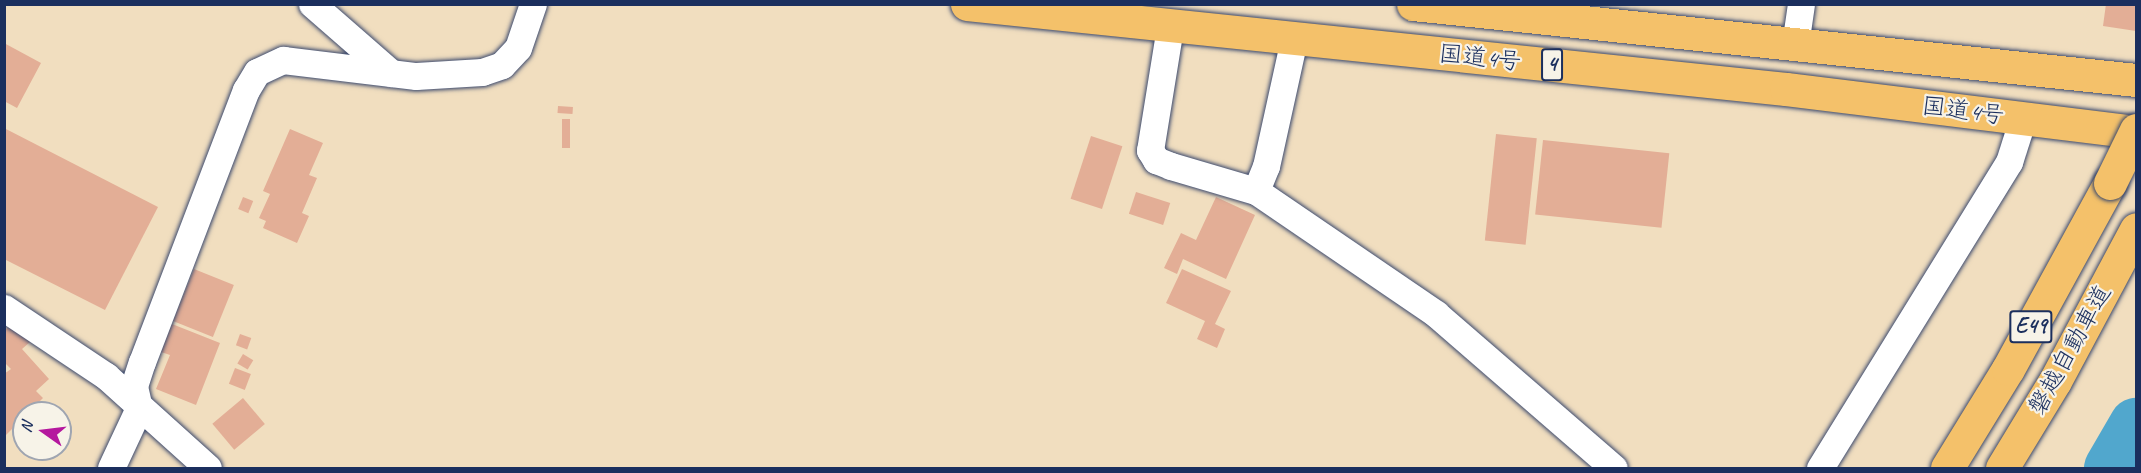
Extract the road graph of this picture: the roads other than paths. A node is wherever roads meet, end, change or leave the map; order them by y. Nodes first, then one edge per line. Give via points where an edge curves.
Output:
1 (312, 4) edge
2 (533, 4) edge
3 (967, 4) edge
4 (1413, 4) edge
5 (1801, 4) edge
6 (1170, 27) junction
7 (1294, 39) junction
8 (1795, 45) junction
9 (391, 74) junction
10 (2136, 80) edge
11 (2023, 118) junction
12 (2136, 131) edge
13 (1256, 191) junction
14 (2136, 229) edge
15 (4, 308) edge
16 (139, 408) junction
17 (111, 468) edge
18 (208, 468) edge
19 (1614, 468) edge
20 (1821, 468) edge
21 (1947, 468) edge
22 (2002, 468) edge

1 - 9 street
2 - 9 street via 518,48 493,69 458,76
3 - 6 highway, 国道4号 / 4
4 - 8 highway, 国道4号 / 4
5 - 8 street
6 - 7 highway, 国道4号 / 4
6 - 13 street via 1150,150 1156,160 1171,166
7 - 11 highway, 国道4号 / 4 via 1786,89
7 - 13 street via 1266,166
8 - 10 highway, 国道4号 / 4
9 - 16 street via 283,60 265,65 252,79 142,362 134,386
11 - 12 highway, 国道4号 / 4
11 - 20 street via 2009,162
12 - 21 highway, 磐越自動車道 / E49, bridge via 2008,369
13 - 19 street via 1436,314
14 - 22 highway, 磐越自動車道 / E49 via 2055,381
15 - 16 street via 106,376
16 - 17 street
16 - 18 street

